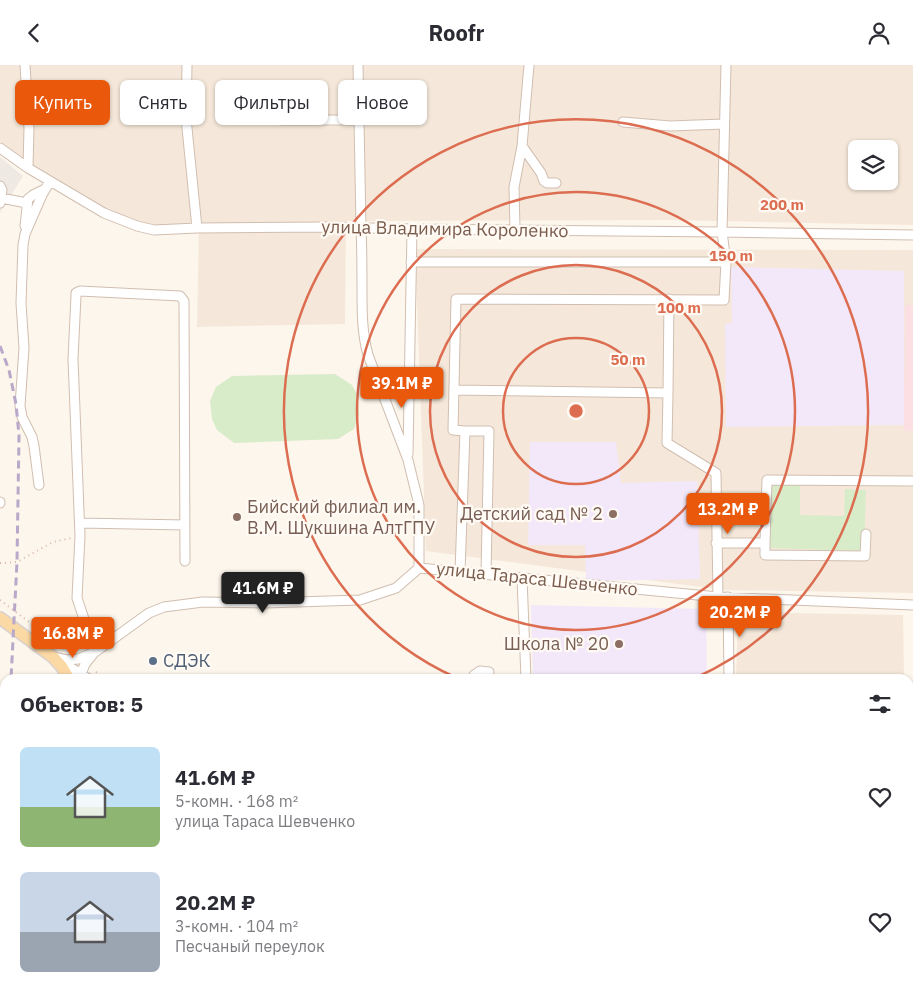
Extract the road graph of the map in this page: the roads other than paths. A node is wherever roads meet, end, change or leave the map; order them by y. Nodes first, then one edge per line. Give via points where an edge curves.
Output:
1 (25, 65) edge
2 (187, 65) edge
3 (358, 65) edge
4 (529, 65) edge
5 (726, 65) edge
6 (358, 80) edge
7 (623, 122) dead end
8 (724, 124) junction
9 (359, 125) edge
10 (522, 146) junction
11 (0, 148) edge
12 (28, 168) junction
13 (556, 183) dead end
14 (48, 185) junction
15 (0, 186) edge
16 (0, 201) edge
17 (27, 203) junction
18 (197, 228) junction
19 (361, 228) junction
20 (412, 229) junction
21 (515, 229) junction
22 (722, 232) junction
23 (25, 233) junction
24 (913, 235) edge
25 (411, 262) junction
26 (726, 262) junction
27 (669, 299) junction
28 (454, 390) junction
29 (668, 393) junction
30 (465, 431) junction
31 (408, 460) junction
32 (913, 481) edge
33 (38, 485) dead end
34 (80, 523) junction
35 (185, 525) junction
36 (866, 534) dead end
37 (716, 543) junction
38 (765, 543) junction
39 (186, 561) dead end
40 (419, 568) junction
41 (460, 572) junction
42 (486, 574) junction
43 (522, 578) junction
44 (718, 597) junction
45 (728, 597) junction
46 (913, 605) edge
47 (0, 618) edge
48 (94, 652) junction
49 (53, 657) junction
50 (82, 662) junction
51 (488, 672) dead end
52 (66, 674) edge
53 (78, 674) edge
54 (83, 674) edge
55 (476, 674) edge
56 (526, 674) edge
57 (729, 674) edge

1 - 12 street
2 - 18 street via 186,118
3 - 6 street
4 - 10 street
5 - 8 street
7 - 8 street via 679,126
8 - 22 street
9 - 19 street
10 - 13 street via 544,181
10 - 21 street via 514,187
11 - 12 street, улица Владимира Короленко
12 - 14 street, улица Владимира Короленко
14 - 17 street via 30,197
14 - 18 street, улица Владимира Короленко via 104,213 146,229
14 - 23 street
15 - 16 street
16 - 17 street
17 - 23 street
18 - 19 street, улица Владимира Короленко
19 - 20 street, улица Владимира Короленко
19 - 31 street via 364,342
20 - 21 street, улица Владимира Короленко
20 - 25 street
21 - 22 street, улица Владимира Короленко
22 - 24 street, улица Владимира Короленко
22 - 26 street
23 - 33 street via 20,405 32,437
25 - 26 street
25 - 31 street
26 - 27 street via 724,300
27 - 28 street via 456,299
27 - 29 street
28 - 29 street
28 - 30 street via 452,430
29 - 37 street via 667,443 716,473
30 - 41 street
30 - 42 street via 489,431
31 - 40 street via 419,505
32 - 38 street via 767,480
34 - 35 street
34 - 35 street via 73,359 76,293 80,291 183,298
34 - 48 street via 77,598
35 - 39 street
36 - 38 street via 865,556 765,555
37 - 38 street
37 - 44 street
40 - 41 street, улица Тараса Шевченко
40 - 48 street, улица Тараса Шевченко via 396,588 360,600 203,602 164,607 149,613
41 - 42 street, улица Тараса Шевченко
42 - 43 street, улица Тараса Шевченко
43 - 44 street, улица Тараса Шевченко
43 - 56 street
44 - 45 street, улица Тараса Шевченко
45 - 46 street, улица Тараса Шевченко
45 - 57 street
47 - 49 main road
48 - 50 street, улица Тараса Шевченко
49 - 50 street, улица Тараса Шевченко
49 - 52 main road
49 - 53 street
50 - 54 street
51 - 55 street

